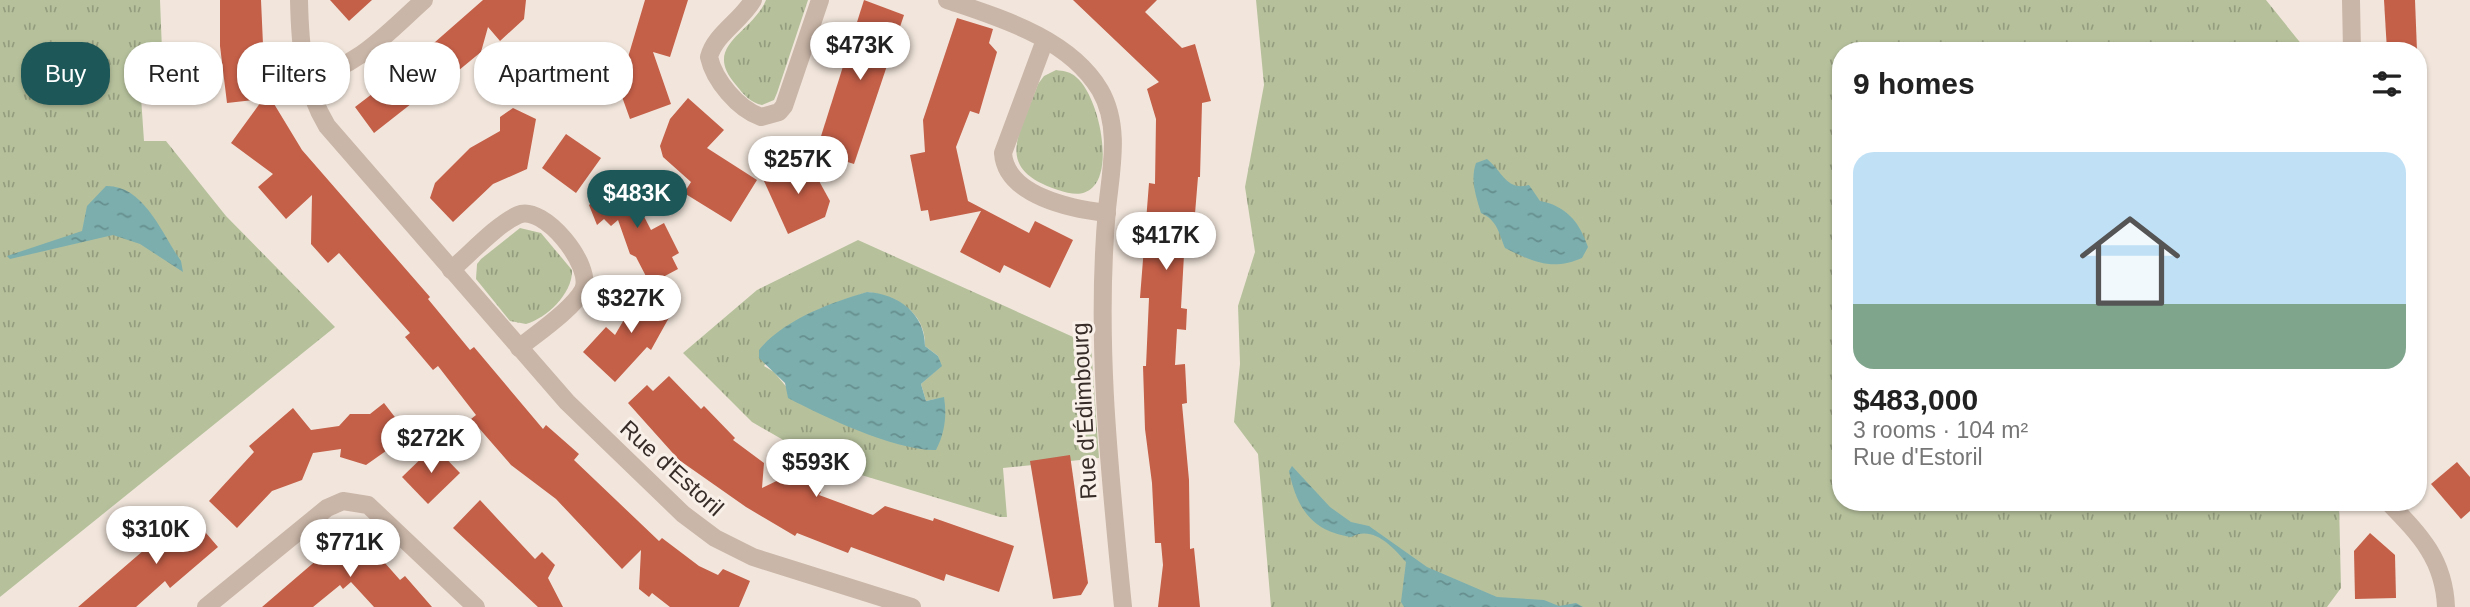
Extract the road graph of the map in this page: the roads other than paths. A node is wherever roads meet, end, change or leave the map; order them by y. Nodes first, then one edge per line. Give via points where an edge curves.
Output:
1 (299, 0) edge
2 (424, 0) edge
3 (753, 0) edge
4 (820, 0) edge
5 (947, 0) edge
6 (2351, 0) edge
7 (1045, 40) junction
8 (301, 42) edge
9 (2352, 42) edge
10 (350, 64) edge
11 (315, 105) edge
12 (1107, 213) junction
13 (451, 270) junction
14 (519, 348) junction
15 (2396, 511) edge
16 (861, 600) edge
17 (206, 607) edge
18 (476, 607) edge
19 (912, 607) edge
20 (1123, 607) edge
21 (2446, 607) edge

1 - 8 street, Rue d'Estoril
2 - 10 street
3 - 4 street via 738,22 716,41 709,57 722,84 744,108 761,117 784,106
5 - 7 street, Rue d'Édimbourg
6 - 9 street
7 - 12 street, Rue d'Édimbourg via 1087,72 1104,98 1113,141
7 - 12 street via 1003,153 1005,166 1016,182 1034,192
11 - 13 street, Rue d'Estoril via 334,136
12 - 20 street, Rue d'Édimbourg via 1104,375
13 - 14 street, Rue d'Estoril
13 - 14 street via 518,215 533,213 546,221 582,265 585,282 576,299
14 - 16 street, Rue d'Estoril via 593,429 705,531 753,557
15 - 21 street via 2430,548 2441,569
16 - 19 street, Rue d'Estoril
17 - 18 street via 327,508 351,500 379,513

